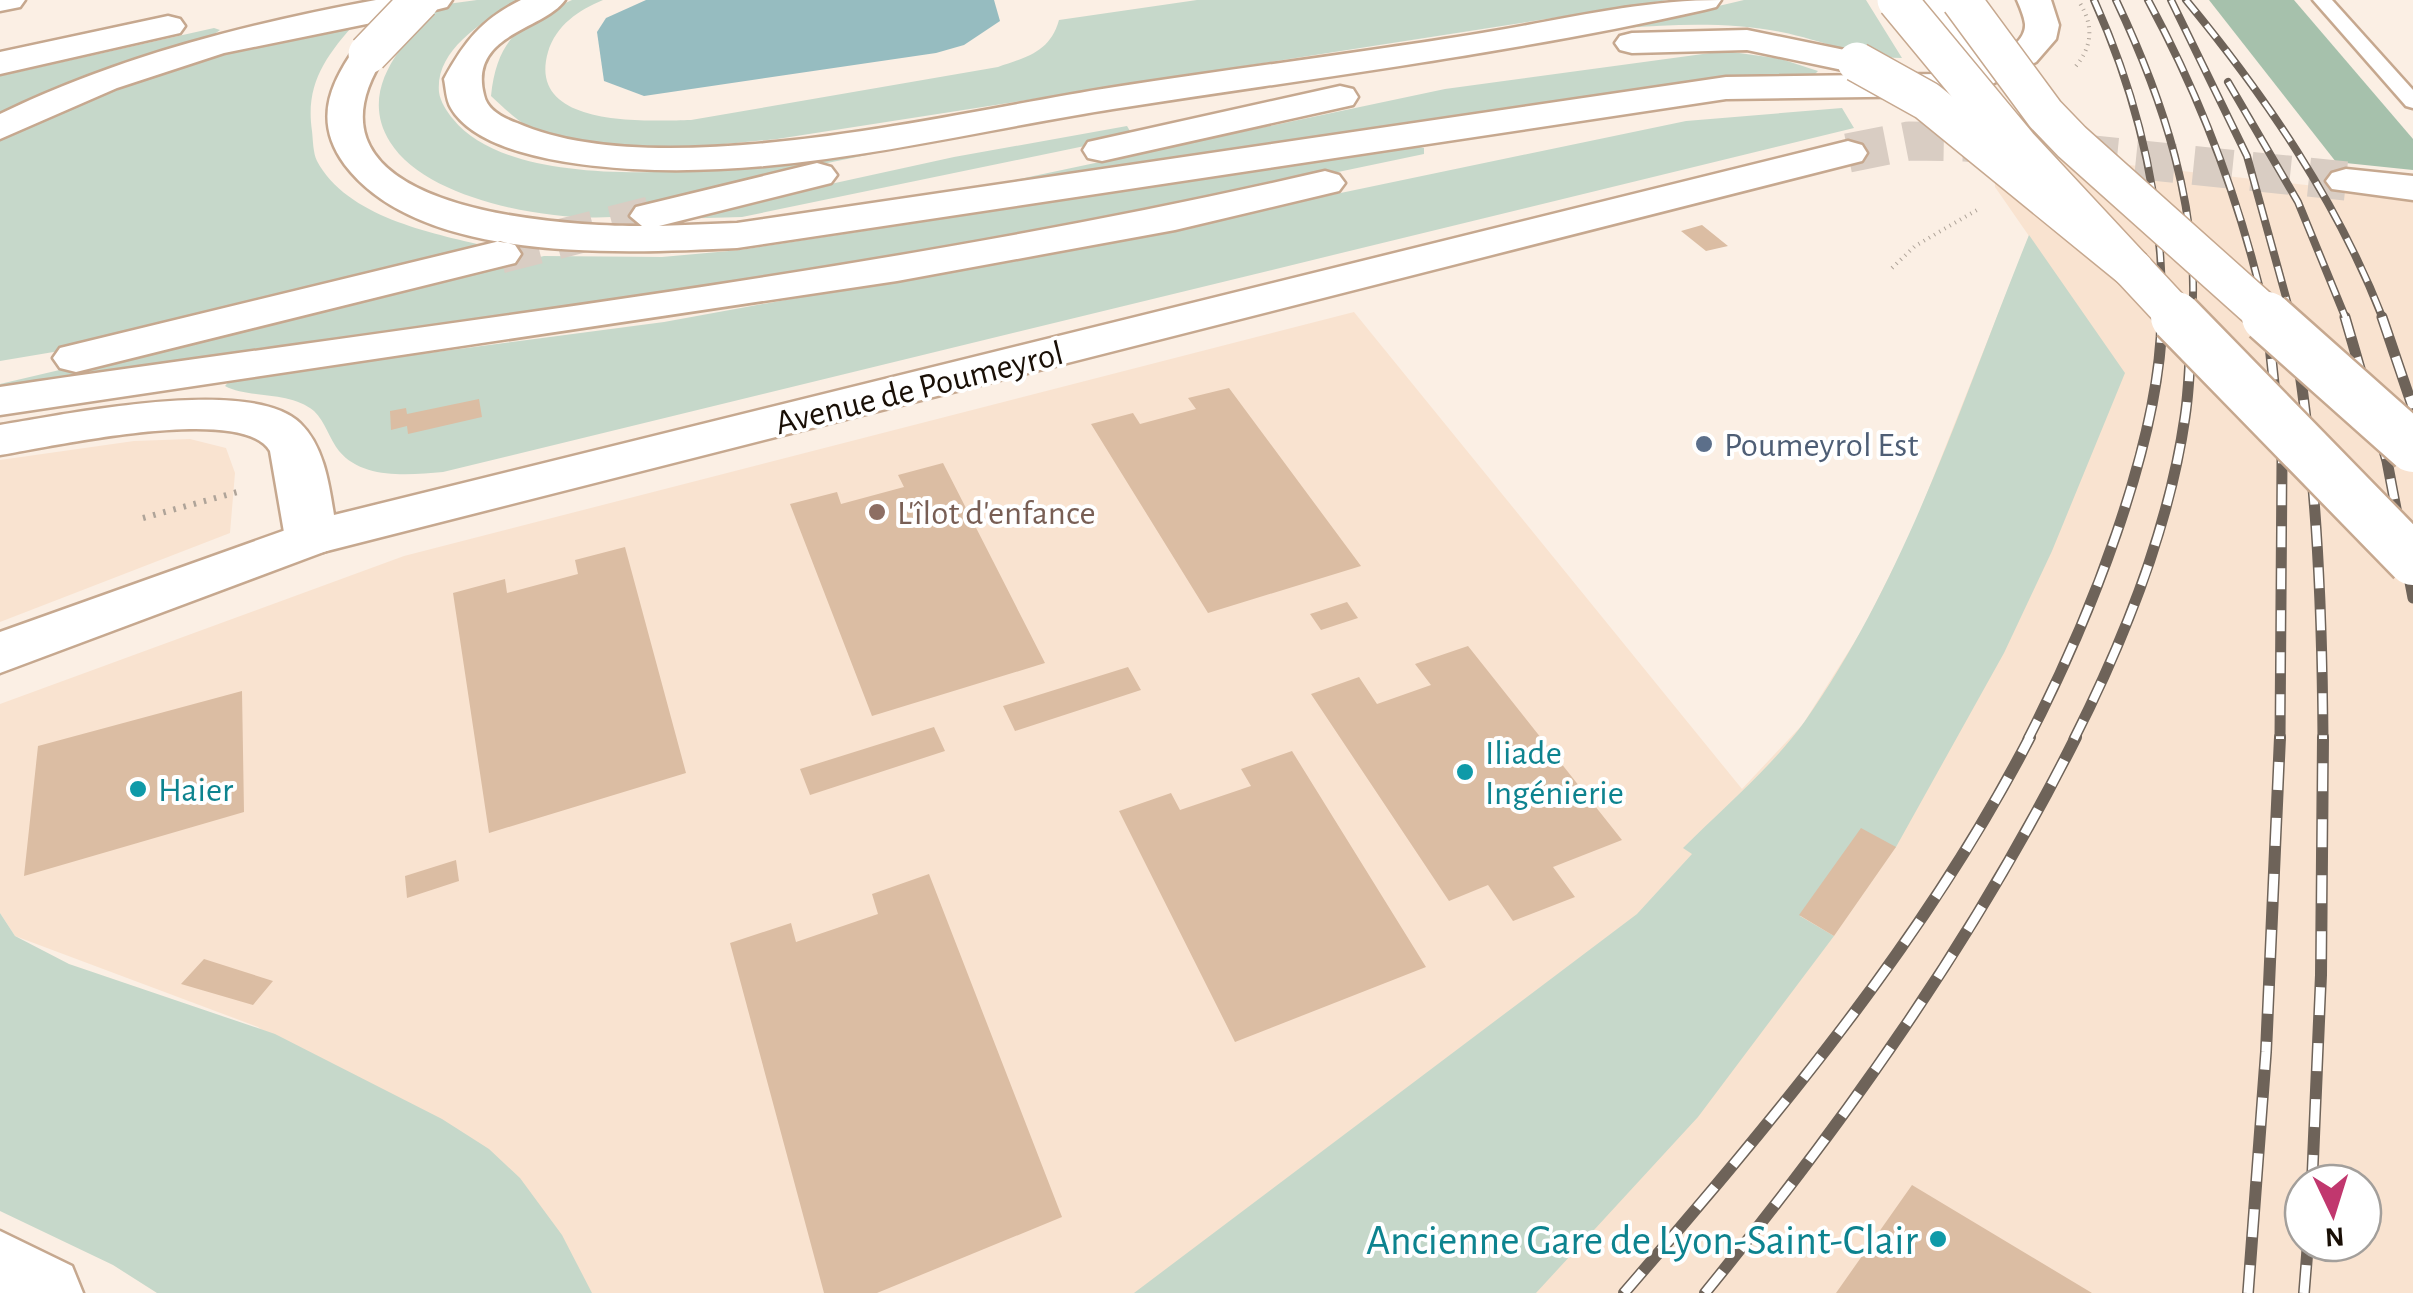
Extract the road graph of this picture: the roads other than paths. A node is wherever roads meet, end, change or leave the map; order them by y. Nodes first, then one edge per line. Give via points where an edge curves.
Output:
1 (8, 0) edge
2 (196, 0) edge
3 (304, 0) edge
4 (420, 0) edge
5 (436, 0) edge
6 (548, 0) edge
7 (1704, 0) edge
8 (1897, 0) edge
9 (1926, 0) edge
10 (1943, 0) edge
11 (1962, 0) edge
12 (2034, 0) edge
13 (2322, 0) edge
14 (0, 1) edge
15 (0, 37) edge
16 (0, 63) edge
17 (1980, 63) junction
18 (1474, 66) junction
19 (1824, 89) junction
20 (2413, 102) edge
21 (0, 128) edge
22 (1848, 153) tunnel mouth
23 (2346, 181) tunnel mouth
24 (2413, 188) edge
25 (650, 216) tunnel mouth
26 (608, 240) junction
27 (500, 254) tunnel mouth
28 (2134, 270) junction
29 (0, 374) edge
30 (0, 402) edge
31 (0, 440) edge
32 (2413, 447) edge
33 (2413, 487) edge
34 (311, 538) junction
35 (2413, 560) edge
36 (0, 654) edge
37 (0, 1269) edge
38 (45, 1293) edge

1 - 14 main road
2 - 15 main road
3 - 16 main road
4 - 26 main road, bridge via 368,54 348,87 346,135 357,160 384,183 461,220
5 - 21 main road via 169,56
6 - 7 main road via 496,29 469,60 466,98 477,114 537,147 660,158 830,142 1552,30
8 - 28 main road, bridge via 1976,98
9 - 17 main road
10 - 17 main road
11 - 32 main road, bridge via 2072,142
12 - 19 main road via 2039,39 1994,71 1937,85
13 - 20 lane
17 - 33 main road via 2110,207
18 - 25 main road via 976,143
18 - 26 main road via 929,188 708,231
18 - 28 main road, bridge via 1700,38 1780,45 1858,62 1927,101
19 - 26 main road via 1709,90 782,232
19 - 30 main road via 1648,112 1175,218 916,264
22 - 34 main road, Avenue de Poumeyrol
23 - 24 main road
27 - 29 main road
28 - 35 main road, bridge
31 - 34 main road via 170,417 254,417 282,431 302,472
34 - 36 main road, Avenue de Poumeyrol
37 - 38 main road

